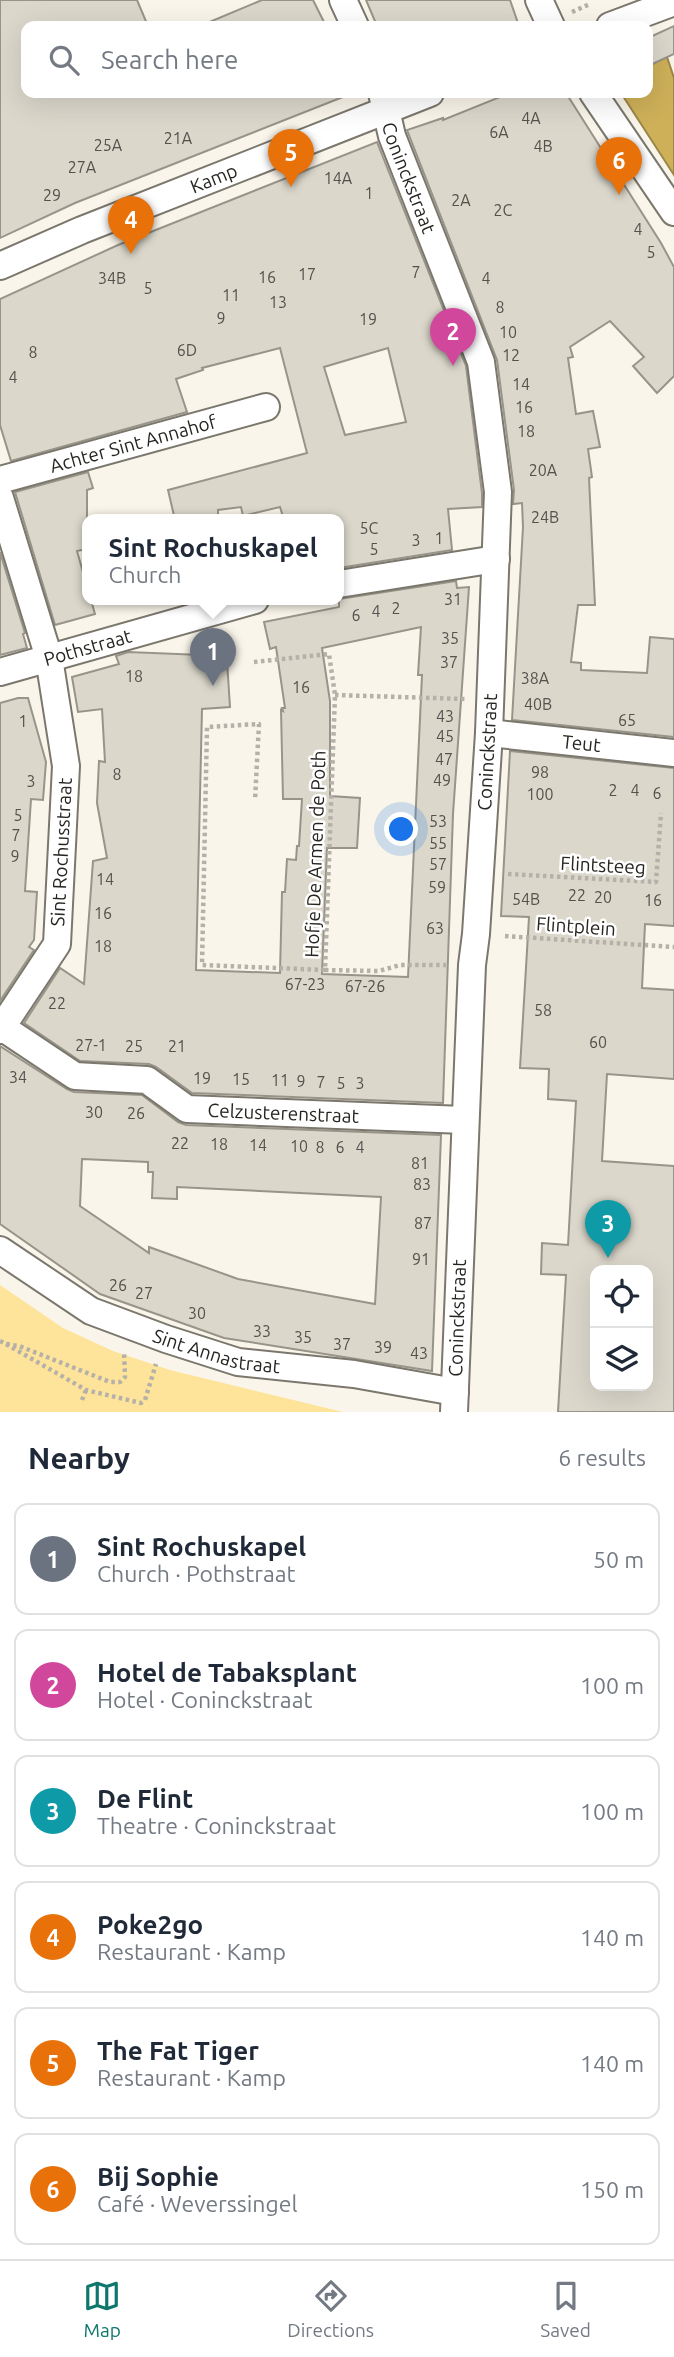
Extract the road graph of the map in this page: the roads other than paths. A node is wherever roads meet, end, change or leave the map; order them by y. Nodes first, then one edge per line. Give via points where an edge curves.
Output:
1 (343, 0) edge
2 (539, 0) edge
3 (674, 2) edge
4 (353, 21) edge
5 (549, 21) edge
6 (623, 21) edge
7 (401, 98) edge
8 (596, 98) edge
9 (384, 101) edge
10 (674, 212) edge
11 (0, 267) edge
12 (266, 407) dead end
13 (0, 480) edge
14 (0, 498) edge
15 (496, 559) junction
16 (344, 582) edge
17 (237, 605) edge
18 (49, 658) junction
19 (0, 672) edge
20 (488, 733) junction
21 (674, 753) edge
22 (1, 1028) edge
23 (464, 1120) junction
24 (0, 1250) edge
25 (454, 1402) edge

1 - 4 street
2 - 5 street
3 - 6 street
7 - 9 street, Kamp
8 - 10 street
9 - 11 street, Kamp
9 - 15 street, Coninckstraat via 392,136 481,362 498,492
12 - 13 street, Achter Sint Annahof
14 - 18 street, Sint Rochusstraat
15 - 16 street
15 - 20 street, Coninckstraat
17 - 18 street, Pothstraat
18 - 19 street, Pothstraat
18 - 22 street, Sint Rochusstraat via 66,766 57,944
20 - 21 street, Teut
20 - 23 street, Coninckstraat
22 - 23 street, Celzusterenstraat via 75,1076 147,1080 187,1109
23 - 25 street, Coninckstraat
24 - 25 street, Sint Annastraat via 91,1311 132,1327 238,1362 354,1374

